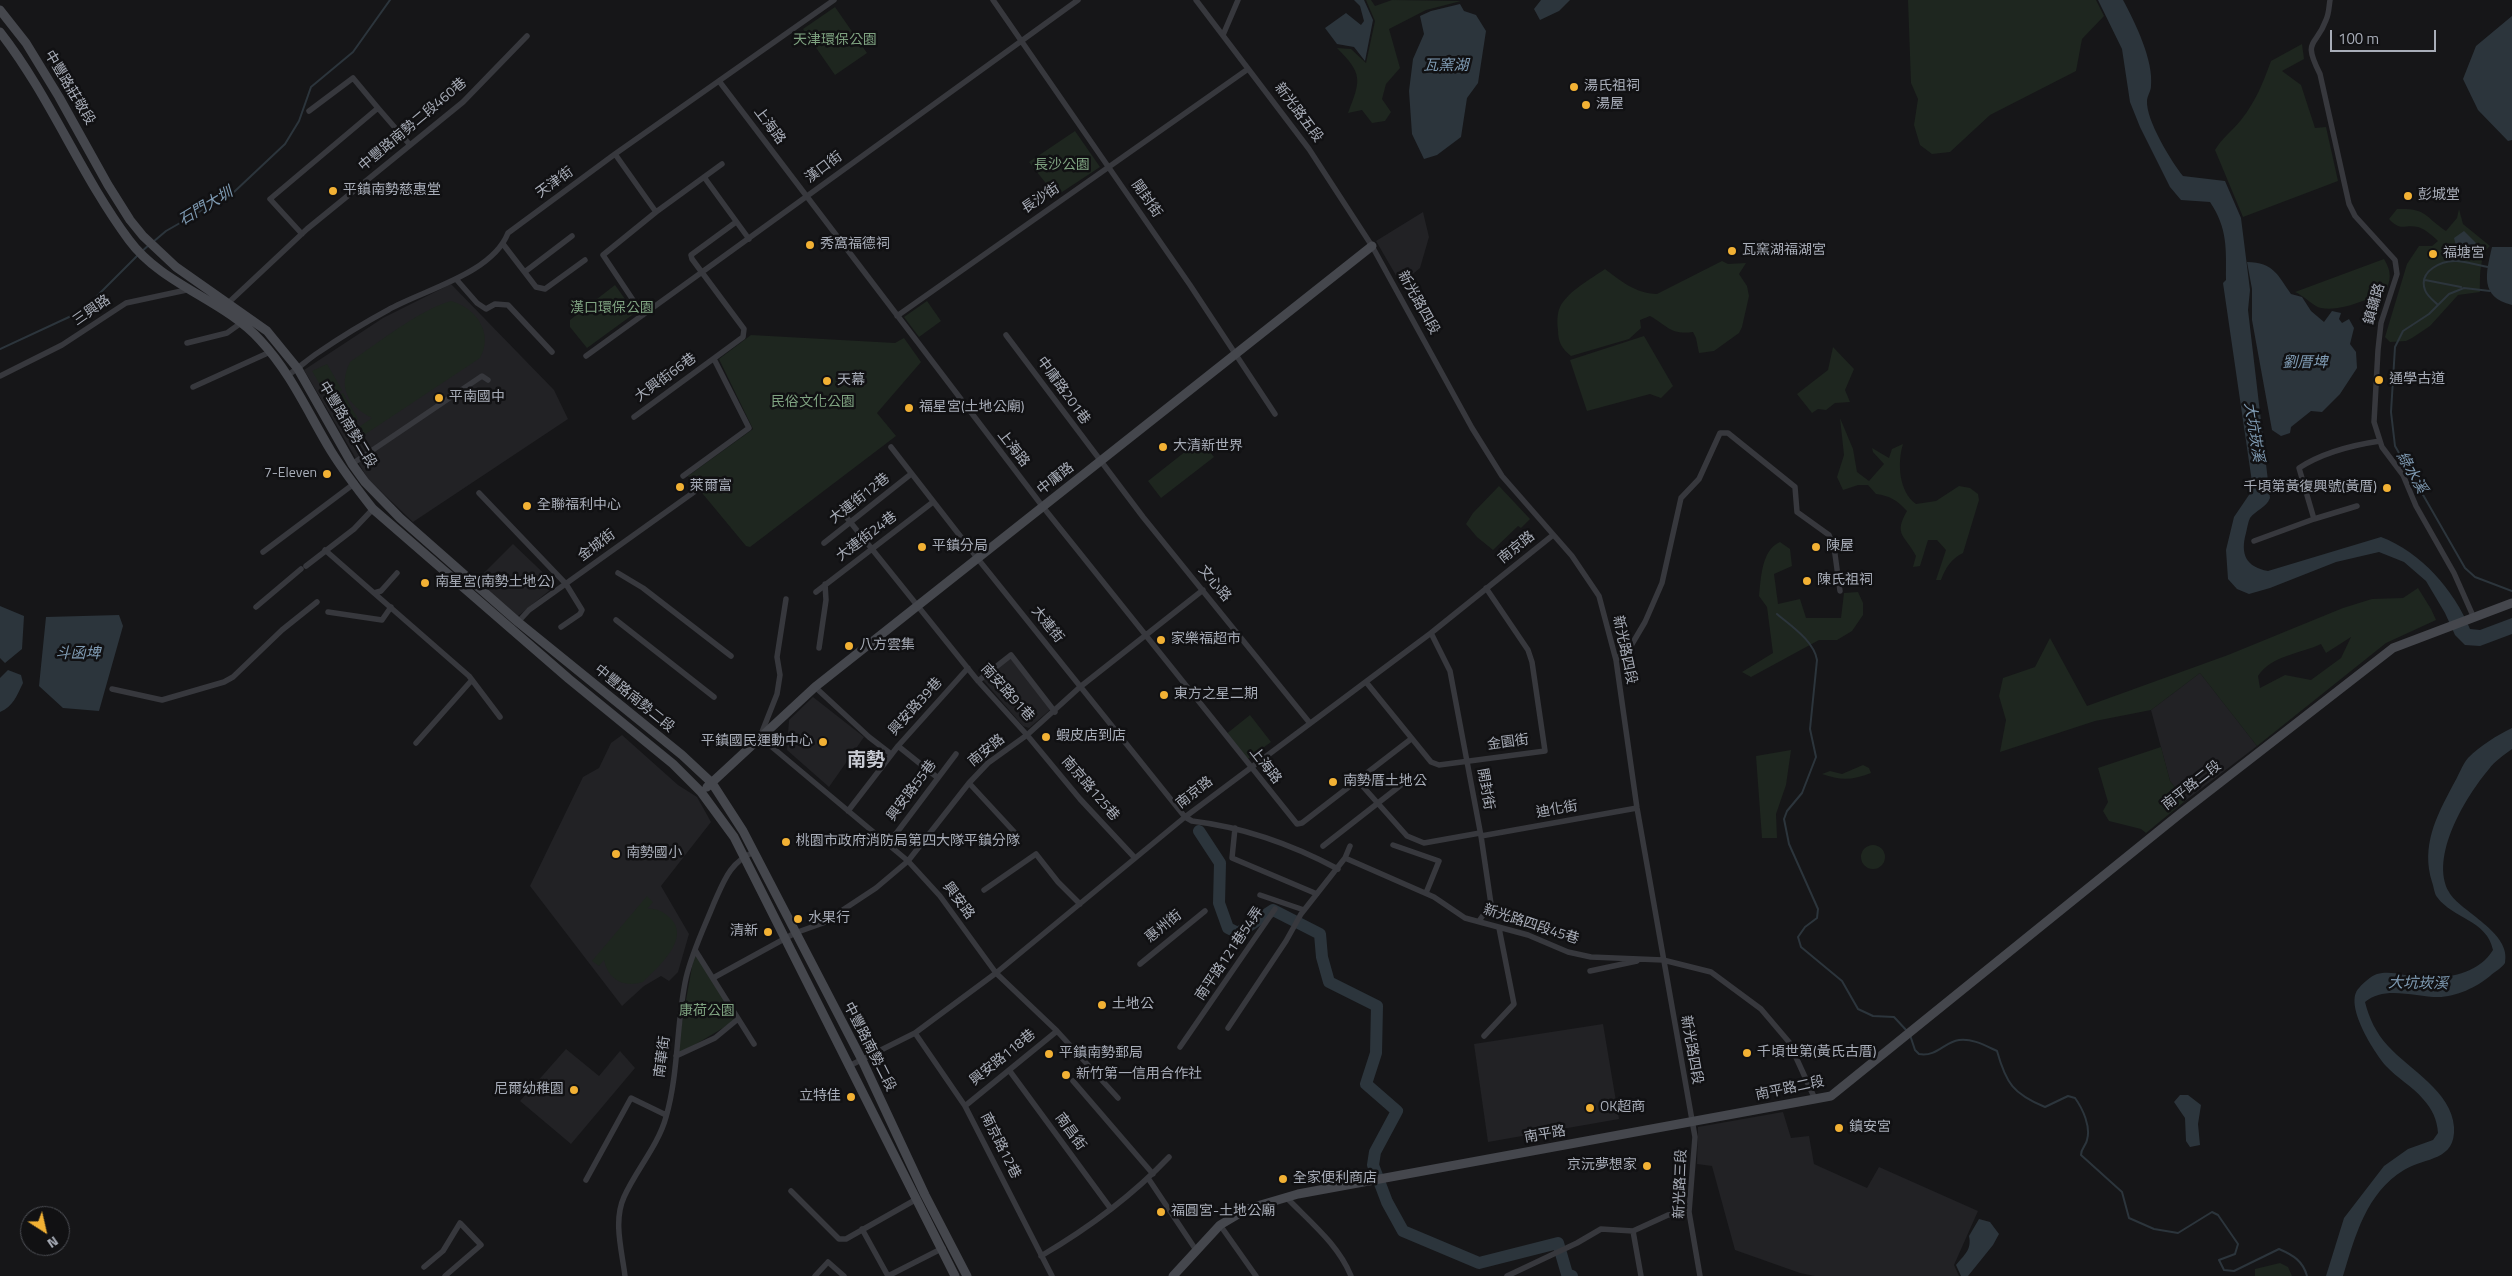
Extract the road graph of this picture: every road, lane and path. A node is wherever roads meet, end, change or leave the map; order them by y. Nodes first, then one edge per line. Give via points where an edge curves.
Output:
1 (834, 0) edge
2 (993, 0) edge
3 (1078, 0) edge
4 (1196, 0) edge
5 (1238, 0) edge
6 (2330, 0) edge
7 (0, 10) edge
8 (0, 32) edge
9 (1223, 35) junction
10 (527, 36) dead end
11 (1022, 42) junction
12 (1248, 69) junction
13 (720, 81) junction
14 (378, 108) junction
15 (309, 111) dead end
16 (410, 145) junction
17 (615, 154) junction
18 (722, 164) dead end
19 (1109, 168) junction
20 (704, 178) junction
21 (807, 197) junction
22 (656, 212) junction
23 (736, 222) junction
24 (302, 234) junction
25 (143, 236) joint
26 (572, 236) dead end
27 (749, 239) junction
28 (503, 244) junction
29 (1372, 246) junction
30 (135, 248) joint
31 (585, 260) dead end
32 (526, 271) junction
33 (701, 273) junction
34 (456, 279) junction
35 (205, 286) junction
36 (190, 290) junction
37 (229, 302) junction
38 (222, 311) junction
39 (643, 315) junction
40 (897, 316) junction
41 (241, 323) junction
42 (1006, 335) dead end
43 (187, 343) dead end
44 (270, 352) junction
45 (552, 352) dead end
46 (1236, 354) junction
47 (586, 356) dead end
48 (714, 359) junction
49 (298, 369) junction
50 (288, 374) junction
51 (0, 376) edge
52 (488, 380) dead end
53 (193, 387) dead end
54 (1275, 414) dead end
55 (634, 417) dead end
56 (2380, 441) junction
57 (891, 448) dead end
58 (1100, 462) junction
59 (352, 464) junction
60 (911, 474) junction
61 (683, 476) dead end
62 (362, 477) junction
63 (352, 484) junction
64 (694, 492) dead end
65 (479, 493) dead end
66 (933, 502) junction
67 (2357, 506) dead end
68 (1042, 507) junction
69 (373, 509) junction
70 (843, 513) dead end
71 (2314, 519) junction
72 (850, 522) junction
73 (1553, 535) junction
74 (2254, 541) dead end
75 (824, 543) dead end
76 (872, 549) junction
77 (325, 550) junction
78 (263, 552) dead end
79 (978, 559) junction
80 (397, 573) dead end
81 (618, 573) dead end
82 (566, 584) junction
83 (825, 584) junction
84 (1486, 588) junction
85 (1203, 590) junction
86 (1840, 591) dead end
87 (816, 592) dead end
88 (374, 593) junction
89 (786, 599) dead end
90 (317, 602) dead end
91 (2512, 602) edge
92 (918, 606) junction
93 (256, 607) dead end
94 (391, 607) junction
95 (328, 612) dead end
96 (2471, 618) junction
97 (616, 620) dead end
98 (518, 622) junction
99 (561, 627) dead end
100 (1431, 633) junction
101 (1146, 637) junction
102 (819, 648) dead end
103 (731, 656) dead end
104 (1616, 660) junction
105 (968, 668) junction
106 (471, 680) junction
107 (978, 681) junction
108 (1366, 682) junction
109 (815, 687) junction
110 (1080, 687) junction
111 (112, 690) dead end
112 (714, 697) dead end
113 (1055, 712) junction
114 (500, 717) dead end
115 (1310, 722) junction
116 (1028, 735) junction
117 (760, 737) junction
118 (1411, 740) junction
119 (416, 743) dead end
120 (898, 746) junction
121 (892, 754) junction
122 (956, 754) dead end
123 (1467, 761) junction
124 (1251, 766) junction
125 (938, 778) junction
126 (1410, 778) dead end
127 (1358, 781) junction
128 (712, 783) junction
129 (969, 783) junction
130 (701, 792) junction
131 (1378, 805) junction
132 (1637, 808) junction
133 (848, 812) junction
134 (1185, 816) junction
135 (1235, 828) junction
136 (1481, 835) junction
137 (1018, 836) dead end
138 (889, 843) junction
139 (1393, 845) dead end
140 (1323, 846) dead end
141 (1350, 846) dead end
142 (754, 852) junction
143 (744, 856) junction
144 (1135, 858) junction
145 (1345, 858) junction
146 (908, 861) junction
147 (1338, 869) junction
148 (984, 890) dead end
149 (1426, 893) junction
150 (1260, 894) dead end
151 (1317, 894) junction
152 (1080, 904) junction
153 (1274, 909) dead end
154 (1205, 911) dead end
155 (1303, 912) junction
156 (1478, 921) junction
157 (1499, 928) junction
158 (795, 933) junction
159 (786, 939) junction
160 (695, 950) junction
161 (1647, 959) junction
162 (1663, 960) junction
163 (1140, 964) dead end
164 (1590, 970) dead end
165 (996, 973) junction
166 (713, 978) junction
167 (738, 1019) junction
168 (1228, 1028) dead end
169 (1057, 1031) junction
170 (915, 1033) junction
171 (1484, 1036) dead end
172 (754, 1044) dead end
173 (1180, 1047) dead end
174 (676, 1056) junction
175 (862, 1060) junction
176 (849, 1066) junction
177 (1009, 1070) junction
178 (1072, 1081) dead end
179 (1118, 1098) dead end
180 (1815, 1100) junction
181 (965, 1106) junction
182 (666, 1115) junction
183 (1691, 1123) junction
184 (1169, 1158) dead end
185 (1151, 1176) junction
186 (586, 1180) dead end
187 (791, 1191) dead end
188 (1286, 1197) junction
189 (915, 1200) junction
190 (1110, 1209) junction
191 (1689, 1212) junction
192 (1220, 1225) junction
193 (862, 1229) junction
194 (1633, 1232) junction
195 (951, 1243) junction
196 (941, 1248) junction
197 (1196, 1250) junction
198 (1042, 1256) junction
199 (424, 1267) dead end
200 (444, 1276) edge
201 (625, 1276) edge
202 (814, 1276) edge
203 (844, 1276) edge
204 (888, 1276) edge
205 (955, 1276) edge
206 (968, 1276) edge
207 (1052, 1276) edge
208 (1173, 1276) edge
209 (1256, 1276) edge
210 (1349, 1276) edge
211 (1507, 1276) edge
212 (1641, 1276) edge
213 (1700, 1276) edge

1 - 13 street, 天津街
2 - 11 street, 開封街
3 - 11 street, 漢口街
4 - 9 street, 新光路五段
5 - 9 street
6 - 56 street, 鎮鏞路 via 2326,20 2311,43 2312,59 2323,86 2349,204 2355,216 2395,260 2397,274 2381,323 2378,350 2374,422
7 - 25 main road, 中豐路莊敬段 via 26,43 108,185
8 - 30 main road, 中豐路莊敬段 via 15,50 47,103 103,203
9 - 12 street, 新光路五段
10 - 16 street, 中豐路南勢二段460巷 via 463,102
11 - 19 street, 開封街
11 - 21 street, 漢口街
12 - 19 street, 長沙街
12 - 29 street, 新光路五段 via 1310,148
13 - 17 street, 天津街
13 - 21 street, 上海路
14 - 15 street via 353,78
14 - 16 street
14 - 24 street via 270,199
16 - 24 street, 中豐路南勢二段460巷
17 - 22 street
17 - 28 street, 天津街 via 508,233
18 - 20 street
19 - 40 street, 長沙街
19 - 46 street, 開封街
20 - 22 street
20 - 23 street
21 - 27 street, 漢口街
21 - 40 street, 上海路
22 - 39 street via 602,255
23 - 27 street
23 - 33 street, 大興街66巷 via 691,255
24 - 37 street, 中豐路南勢二段460巷
25 - 35 main road, 中豐路南勢二段 via 176,267
26 - 32 street
27 - 33 street, 漢口街
28 - 32 street
28 - 34 street, 天津街
29 - 46 main road, 中庸路
29 - 73 street, 新光路四段 via 1502,476
30 - 36 main road, 中豐路南勢二段
31 - 32 street via 545,289 536,287
33 - 39 street, 漢口街
33 - 48 street, 大興街66巷 via 744,330 743,337
34 - 45 street via 477,304 486,309 495,304 508,305
34 - 49 street, 天津街 via 389,309
35 - 36 street, 三興路
35 - 37 main road, 中豐路南勢二段
36 - 38 main road, 中豐路南勢二段
36 - 51 street, 三興路 via 126,302 62,345
37 - 38 street, 中豐路南勢二段460巷
37 - 49 main road, 中豐路南勢二段 via 267,330
38 - 41 main road, 中豐路南勢二段
39 - 47 street, 漢口街
40 - 68 street, 上海路
41 - 43 street via 227,332
41 - 44 main road, 中豐路南勢二段
42 - 58 street, 中庸路201巷
44 - 50 main road, 中豐路南勢二段
44 - 53 street
46 - 54 street, 開封街
46 - 58 main road, 中庸路
48 - 55 street, 大興街66巷
48 - 61 street via 749,428
49 - 50 street, 天津街
49 - 59 main road, 中豐路南勢二段
50 - 63 main road, 中豐路南勢二段
52 - 59 street via 482,376
56 - 71 street via 2359,444 2299,468
56 - 96 street, 鎮鏞路 via 2403,475 2416,506 2454,574
57 - 60 street, 大連街
58 - 68 main road, 中庸路
58 - 85 street, 文心路
59 - 62 main road, 中豐路南勢二段
60 - 66 street, 大連街
60 - 72 street, 大連街12巷
62 - 63 street
62 - 98 main road, 中豐路南勢二段 via 400,518
63 - 69 main road, 中豐路南勢二段
63 - 78 street
64 - 82 street, 金城街
65 - 82 street
66 - 76 street, 大連街24巷
66 - 79 street, 大連街
67 - 71 street
68 - 79 main road, 中庸路
68 - 101 street, 上海路
69 - 77 street via 354,529
69 - 130 main road, 中豐路南勢二段 via 673,764
70 - 72 street, 南安路91巷
71 - 74 street
72 - 75 street, 大連街12巷
72 - 76 street, 南安路91巷
73 - 84 street, 南京路
73 - 104 street, 新光路四段 via 1572,556 1599,596
76 - 83 street, 大連街24巷
76 - 92 street, 南安路91巷
77 - 88 street
77 - 93 street
79 - 92 main road, 中庸路
79 - 110 street, 大連街
80 - 88 street via 381,591
81 - 103 street via 643,588
82 - 98 street, 金城街 via 529,610
82 - 99 street via 582,610
83 - 87 street, 大連街24巷
83 - 102 street
84 - 100 street, 南京路
84 - 123 street, 金園街 via 1528,650 1545,751
85 - 101 street, 南安路
85 - 115 street, 文心路
86 - 104 street via 1834,547 1829,535 1797,512 1795,488 1728,433 1720,433 1699,479 1682,498 1662,583 1645,622 1632,644
88 - 94 street
89 - 117 street, 中庸路 via 777,657 780,674 777,694
90 - 111 street via 282,630 233,678 224,682 162,700
91 - 96 main road, 南平路二段
92 - 105 street, 南安路91巷
92 - 109 main road, 中庸路
94 - 95 street via 382,620
94 - 106 street
96 - 180 main road, 南平路二段 via 2393,648 2180,812 1831,1096
97 - 112 street
98 - 128 main road, 中豐路南勢二段
100 - 108 street, 南京路
100 - 123 street, 開封街 via 1450,671
101 - 110 street, 南安路
101 - 124 street, 上海路
104 - 132 street, 新光路四段
105 - 107 street, 南安路91巷
105 - 120 street, 興安路39巷
106 - 114 street
106 - 119 street
107 - 113 street via 1011,655
107 - 116 street, 南安路91巷
108 - 115 street, 南京路
108 - 118 street, 金園街
109 - 117 main road, 中庸路
109 - 121 street
110 - 113 street, 南安路
110 - 134 street, 大連街
113 - 116 street, 南安路
115 - 124 street, 南京路
116 - 129 street, 南安路 via 988,763
116 - 144 street, 南京路125巷 via 1080,799
117 - 128 main road, 中庸路
117 - 133 street, 興安路
118 - 123 street, 金園街 via 1430,762 1439,765
118 - 127 street
120 - 121 street, 興安路39巷
120 - 125 street
121 - 133 street, 興安路39巷
122 - 125 street, 興安路55巷
123 - 136 street, 開封街
124 - 127 street, 上海路 via 1297,824
124 - 134 street, 南京路
125 - 138 street, 興安路55巷
126 - 131 street
127 - 131 street, 迪化街
128 - 130 main road, 中庸路
128 - 142 main road, 中豐路南勢二段
129 - 137 street
129 - 146 street, 南安路
130 - 143 main road, 中豐路南勢二段
131 - 136 street, 迪化街 via 1398,830 1424,843
131 - 140 street
132 - 136 street, 迪化街
132 - 162 street, 新光路四段
133 - 138 street, 興安路
134 - 135 street
134 - 144 street, 南京路
135 - 147 street
135 - 151 street via 1232,858
136 - 156 street, 開封街 via 1491,904
138 - 146 street, 興安路
139 - 149 street via 1439,861
141 - 145 street
142 - 143 street, 南華街
142 - 158 main road, 中豐路南勢二段
143 - 159 main road, 中豐路南勢二段
143 - 160 street, 南華街 via 730,867
144 - 152 street, 南京路
145 - 147 street
145 - 149 street, 新光路四段45巷
146 - 158 street, 南安路 via 876,888 823,923
146 - 165 street, 興安路 via 940,896
147 - 151 street
148 - 152 street via 1036,854
149 - 156 street, 新光路四段45巷 via 1465,918
150 - 155 street
151 - 155 street
152 - 165 street, 南京路
153 - 173 street, 南平路121巷54弄
154 - 163 street, 惠州街
155 - 168 street
156 - 157 street, 新光路四段45巷
157 - 161 street, 新光路四段45巷 via 1590,957
157 - 171 street via 1514,1004
158 - 159 street, 南安路
158 - 175 main road, 中豐路南勢二段
159 - 166 street, 南安路
159 - 176 main road, 中豐路南勢二段
160 - 166 street
160 - 174 street, 南華街 via 686,978
161 - 162 street, 新光路四段45巷
161 - 164 street
162 - 180 street, 新光路四段45巷 via 1711,972 1761,1009 1789,1042
162 - 183 street, 新光路四段
165 - 169 street, 興安路
165 - 170 street, 南京路
166 - 167 street
167 - 172 street
167 - 174 street via 716,1038
169 - 177 street, 興安路118巷
169 - 179 street, 興安路
170 - 175 street, 南京路
170 - 181 street, 南京路12巷
174 - 182 street, 南華街
175 - 176 street, 南京路
175 - 195 main road, 中豐路南勢二段
176 - 189 main road, 中豐路南勢二段
177 - 181 street, 興安路118巷
177 - 190 street, 南昌街
178 - 185 street
180 - 183 main road, 南平路二段
181 - 198 street, 南京路12巷
182 - 186 street via 631,1098
182 - 201 street, 南華街 via 651,1151 623,1199 618,1233
183 - 188 main road, 南平路
183 - 191 street, 新光路三段 via 1695,1137
184 - 185 street
185 - 190 street
185 - 197 street
187 - 193 street via 839,1239
188 - 192 main road via 1247,1209
188 - 210 street via 1333,1244
189 - 193 street
189 - 196 main road, 中豐路南勢二段
190 - 198 street
191 - 194 street via 1668,1215
191 - 213 street, 新光路三段
192 - 197 main road
192 - 209 street
193 - 204 street
194 - 211 street via 1601,1229
194 - 212 street
195 - 196 street
195 - 206 main road, 中豐路南勢二段
196 - 204 street
196 - 205 main road, 中豐路南勢二段
197 - 208 main road
198 - 207 street, 南京路12巷
199 - 200 street via 443,1251 460,1223 481,1245
202 - 203 street via 828,1262

